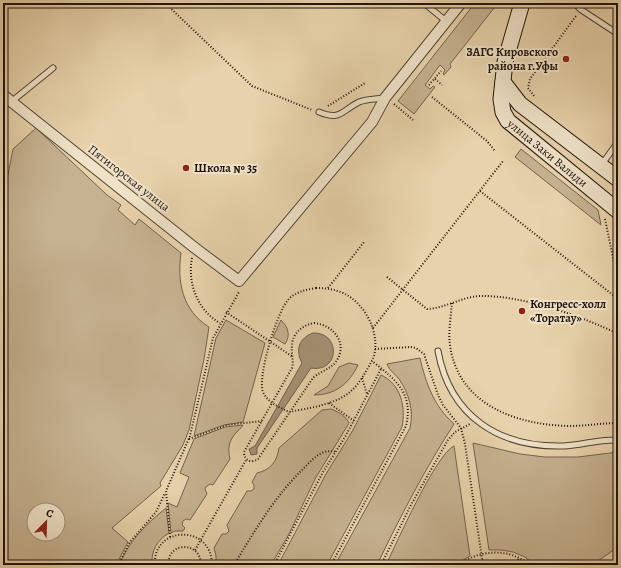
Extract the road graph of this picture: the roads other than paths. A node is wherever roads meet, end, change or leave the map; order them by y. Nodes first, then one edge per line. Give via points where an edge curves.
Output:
1 (424, 3) edge
2 (461, 3) edge
3 (522, 3) edge
4 (575, 3) edge
5 (446, 21) junction
6 (618, 34) edge
7 (53, 68) dead end
8 (503, 82) junction
9 (3, 95) edge
10 (385, 98) junction
11 (11, 102) junction
12 (319, 112) road end
13 (618, 142) edge
14 (601, 165) junction
15 (618, 179) edge
16 (618, 211) edge
17 (438, 352) dead end
18 (618, 440) edge

1 - 5 lane
2 - 5 street
3 - 8 main road, улица Заки Валиди via 505,62
4 - 6 lane
5 - 10 street
7 - 11 lane
8 - 14 main road, улица Заки Валиди via 520,104
8 - 16 main road, улица Заки Валиди via 502,107 508,121
9 - 11 street, Пятигорская улица
10 - 11 street, Пятигорская улица via 372,122 239,286
10 - 12 lane via 360,102 340,115 329,116
13 - 14 lane
14 - 15 main road, улица Заки Валиди
17 - 18 lane via 443,373 463,408 484,426 504,437 526,443 562,446

